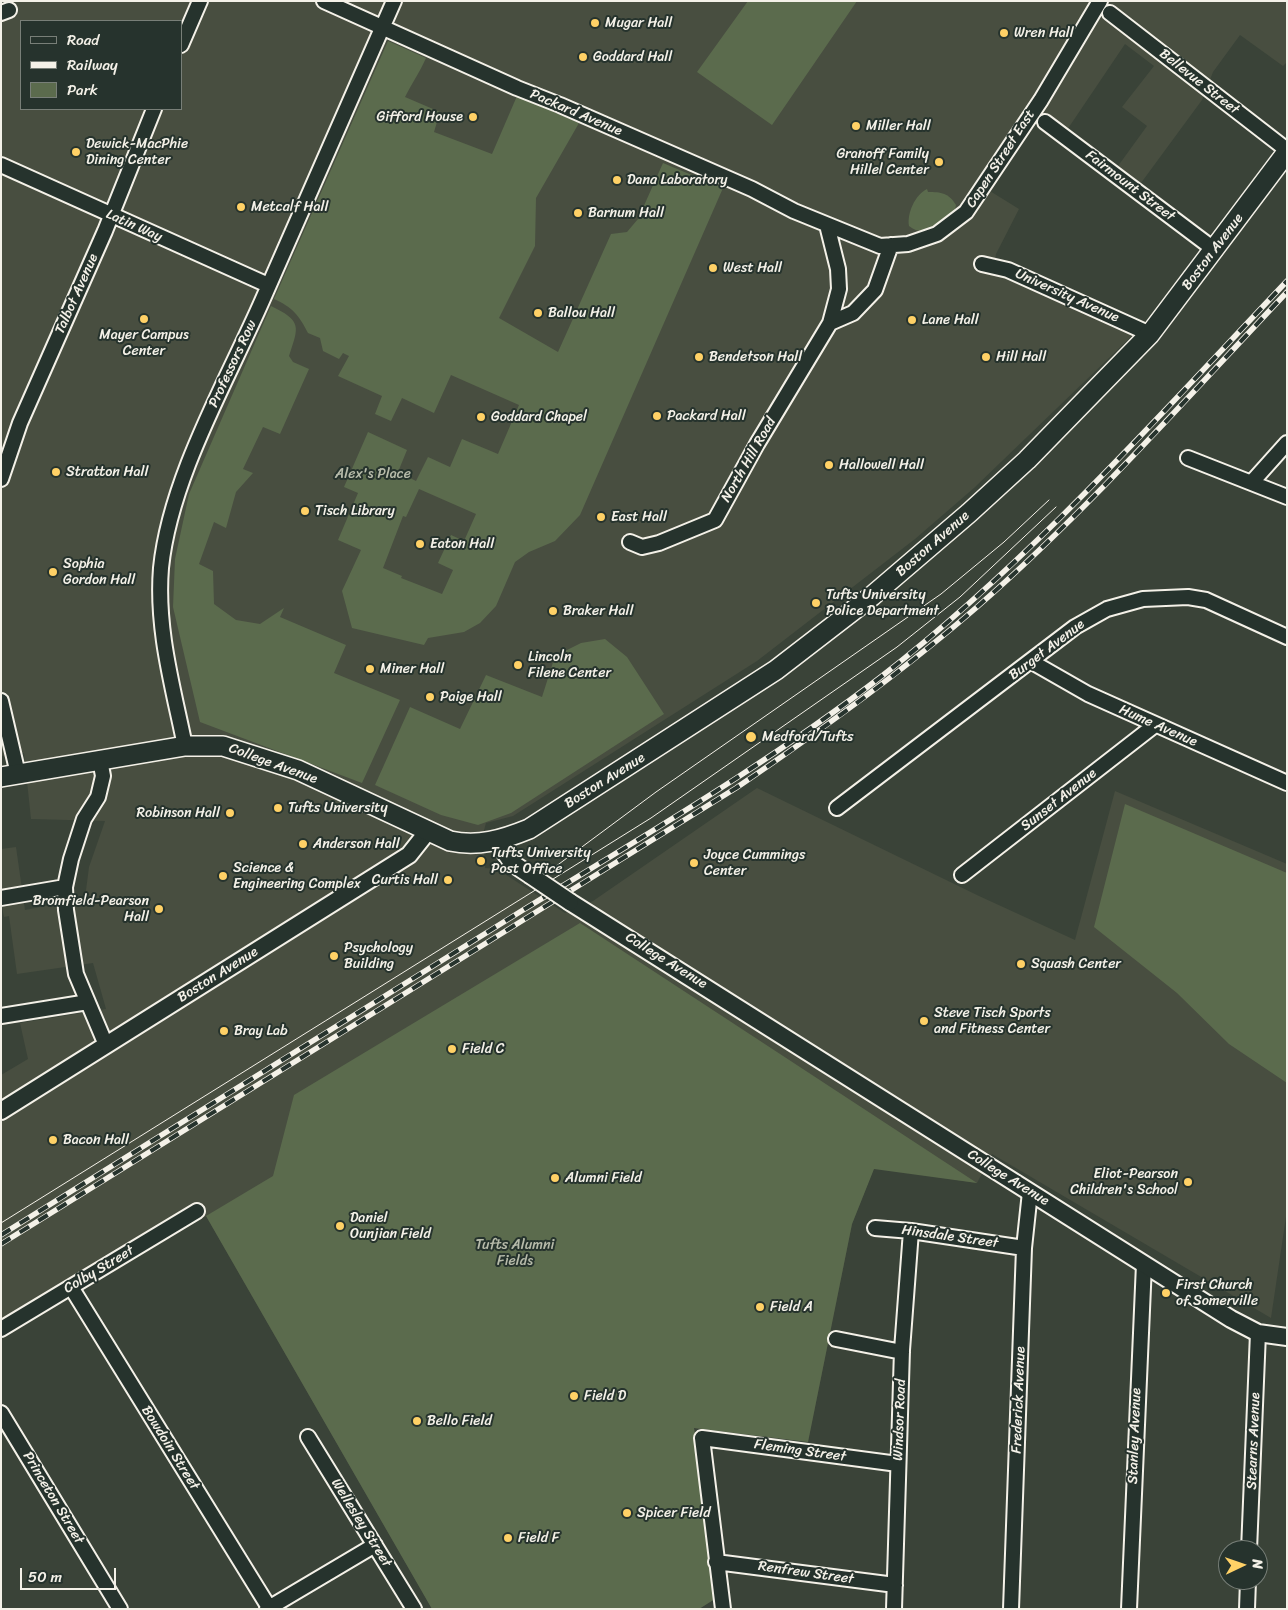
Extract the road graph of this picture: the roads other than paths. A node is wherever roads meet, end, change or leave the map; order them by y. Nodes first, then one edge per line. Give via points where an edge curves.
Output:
1 (200, 1) edge
2 (324, 1) edge
3 (394, 1) edge
4 (1100, 1) edge
5 (1110, 13) dead end
6 (382, 28) junction
7 (182, 43) edge
8 (154, 110) edge
9 (1045, 122) dead end
10 (1287, 151) edge
11 (1, 165) edge
12 (110, 216) junction
13 (827, 225) junction
14 (891, 245) junction
15 (1215, 250) junction
16 (982, 264) dead end
17 (268, 285) junction
18 (830, 323) junction
19 (1150, 334) junction
20 (1287, 443) edge
21 (1188, 458) dead end
22 (1, 479) edge
23 (1252, 482) junction
24 (1287, 497) edge
25 (630, 542) dead end
26 (1287, 636) edge
27 (1032, 662) junction
28 (1, 701) edge
29 (1155, 725) junction
30 (185, 746) junction
31 (100, 760) junction
32 (10, 775) edge
33 (1287, 783) edge
34 (837, 808) dead end
35 (428, 831) junction
36 (497, 841) junction
37 (962, 874) dead end
38 (66, 887) junction
39 (1, 898) edge
40 (88, 1002) junction
41 (1, 1016) edge
42 (106, 1045) junction
43 (1, 1111) edge
44 (1030, 1192) junction
45 (197, 1211) dead end
46 (875, 1228) dead end
47 (911, 1231) junction
48 (1024, 1248) junction
49 (1144, 1264) junction
50 (72, 1287) junction
51 (1, 1329) edge
52 (1258, 1333) junction
53 (1287, 1337) edge
54 (836, 1339) dead end
55 (902, 1352) junction
56 (1, 1413) edge
57 (308, 1437) dead end
58 (898, 1464) junction
59 (1249, 1540) edge
60 (375, 1545) junction
61 (716, 1562) junction
62 (895, 1585) junction
63 (1248, 1590) edge
64 (269, 1608) edge
65 (120, 1609) edge
66 (414, 1609) edge
67 (723, 1609) edge
68 (894, 1609) edge
69 (1011, 1609) edge
70 (1129, 1609) edge
71 (1247, 1609) edge

1 - 7 street
2 - 6 street, Packard Avenue
3 - 6 street, Professors Row
4 - 14 street, Capen Street East via 966,212 937,234 908,244
5 - 10 street, Bellevue Street
6 - 13 street, Packard Avenue via 737,182
6 - 17 street, Professors Row
8 - 12 street, Talbot Avenue
9 - 15 street, Fairmount Street
10 - 15 main road, Boston Avenue
11 - 12 street, Latin Way
12 - 17 street, Latin Way
12 - 22 street, Talbot Avenue via 20,423
13 - 14 street, Capen Street East via 880,246
13 - 18 street, North Hill Road via 838,275 836,307
14 - 18 street via 875,290 853,313
15 - 19 main road, Boston Avenue
16 - 19 street, University Avenue via 1008,270
17 - 30 street, Professors Row via 213,407 168,520 159,614
18 - 25 street, North Hill Road via 715,520 659,543 642,547
19 - 36 main road, Boston Avenue via 1020,466 840,623 699,721 529,829
20 - 23 street
21 - 23 street
23 - 24 street
26 - 27 street, Burget Avenue via 1206,600 1172,596 1143,599 1106,609 1075,627
27 - 29 street, Hume Avenue via 1088,694
27 - 34 street, Burget Avenue
28 - 32 street
29 - 33 street, Hume Avenue
29 - 37 street, Sunset Avenue
30 - 31 main road, College Avenue
30 - 35 main road, College Avenue via 223,746 298,770
31 - 32 main road, College Avenue
31 - 38 street via 103,776 98,798 84,819
35 - 36 main road, College Avenue via 463,844
35 - 42 street, Boston Avenue via 409,855
36 - 44 street, College Avenue, bridge via 512,863 570,902
38 - 39 street
38 - 40 street via 66,910 76,974
40 - 41 street
40 - 42 street
42 - 43 street, Boston Avenue
44 - 48 street, Frederick Avenue
44 - 49 street, College Avenue
45 - 50 street, Colby Street
46 - 47 street, Hinsdale Street
47 - 48 street, Hinsdale Street
47 - 55 street, Windsor Road
48 - 69 street, Frederick Avenue
49 - 52 street, College Avenue
49 - 70 street, Stanley Avenue
50 - 51 street, Colby Street
50 - 64 street, Bowdoin Street
52 - 53 street, College Avenue
52 - 59 street, Stearns Avenue
54 - 55 street
55 - 58 street, Windsor Road
56 - 65 street, Princeton Street
57 - 60 street, Wellesley Street
58 - 61 street, Fleming Street via 702,1438
58 - 62 street, Windsor Road
60 - 64 street
60 - 66 street, Wellesley Street
61 - 62 street, Renfrew Street
61 - 67 street
62 - 68 street, Windsor Road
63 - 71 street

